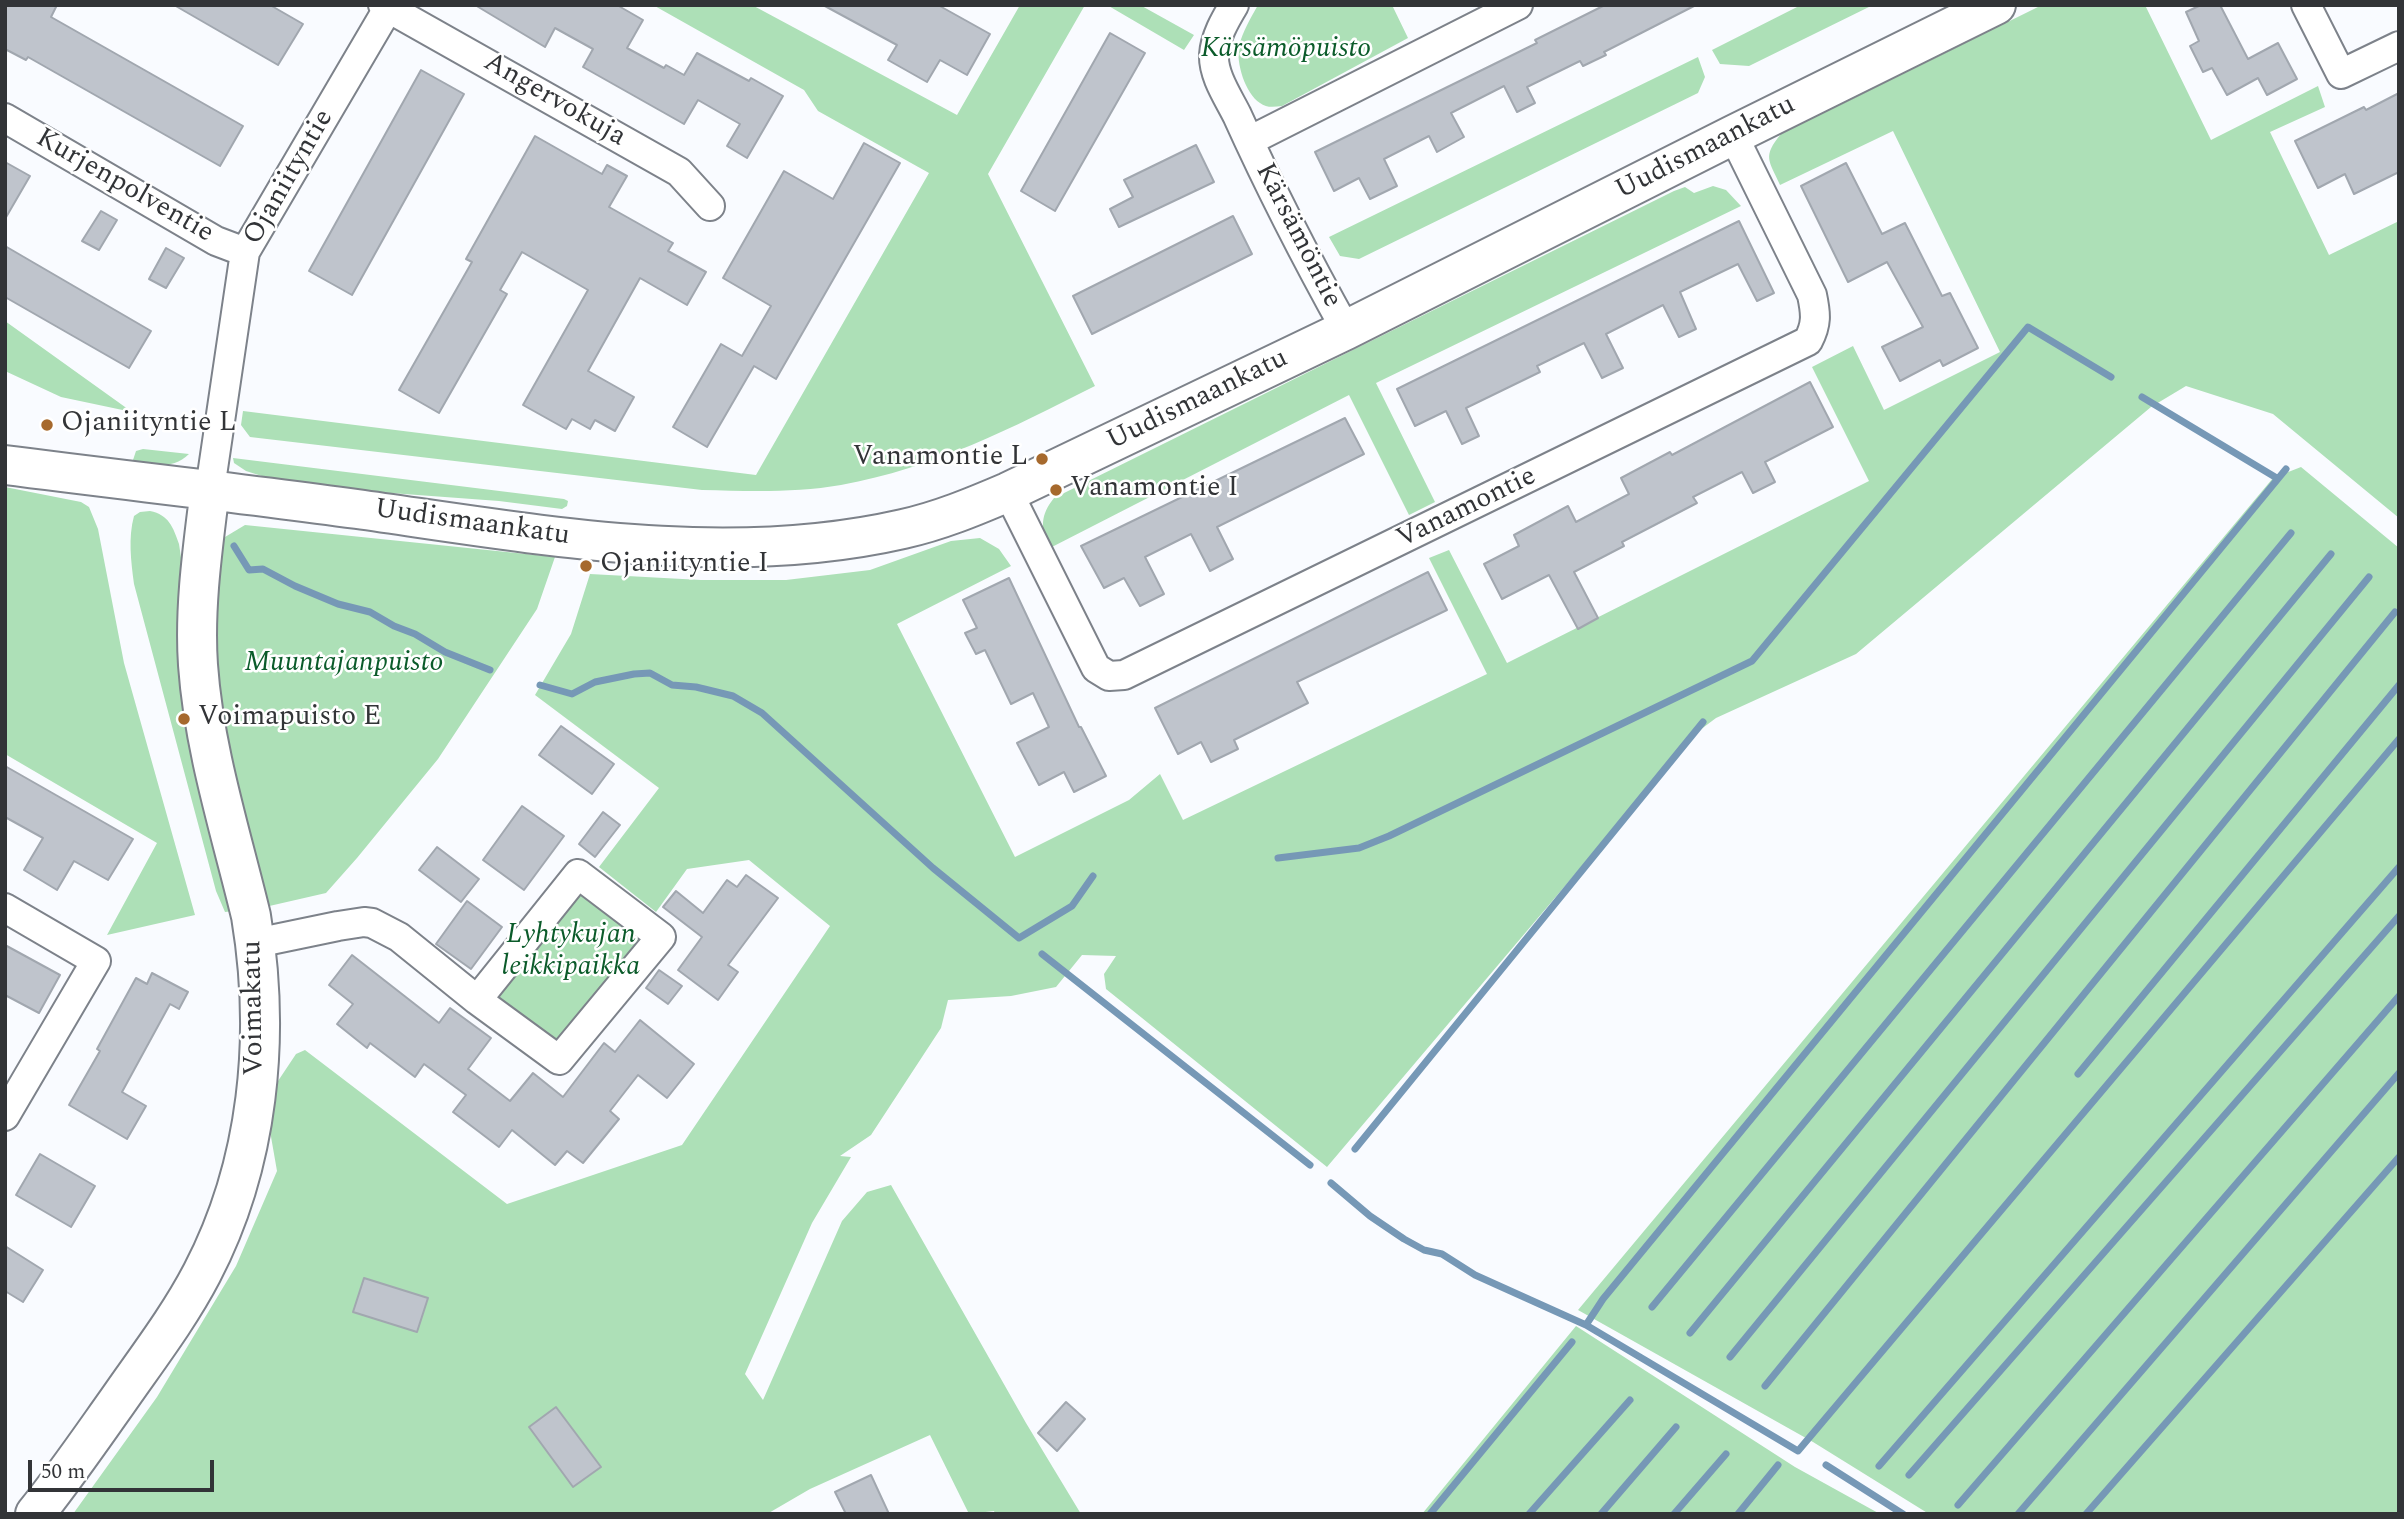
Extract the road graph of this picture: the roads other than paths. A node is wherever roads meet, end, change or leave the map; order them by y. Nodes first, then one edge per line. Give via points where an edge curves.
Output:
1 (1234, 5) edge
2 (1518, 5) edge
3 (1996, 5) edge
4 (2306, 5) edge
5 (387, 6) edge
6 (2399, 46) edge
7 (5, 118) edge
8 (1733, 135) junction
9 (1249, 141) junction
10 (710, 206) dead end
11 (245, 252) junction
12 (1346, 330) junction
13 (5, 465) edge
14 (210, 489) junction
15 (1008, 492) junction
16 (5, 908) edge
17 (256, 943) junction
18 (477, 1000) junction
19 (5, 1116) edge
20 (35, 1514) edge

1 - 9 street, Kärsämöntie via 1214,55 1217,72
2 - 9 street, Kärsämöntie
3 - 8 street, Uudismaankatu
4 - 6 street via 2341,74
5 - 10 street, Angervokuja via 678,172
5 - 11 street, Ojaniityntie
7 - 11 street, Kurjenpolventie via 216,242
8 - 12 street, Uudismaankatu
8 - 15 street, Vanamontie via 1812,295 1816,326 1808,341 1124,676 1109,676 1096,668
9 - 12 street, Kärsämöntie
11 - 14 street, Ojaniityntie
12 - 15 street, Uudismaankatu
13 - 14 street, Uudismaankatu
14 - 15 street, Uudismaankatu via 571,538 745,548 829,542 905,529
14 - 17 street, Voimakatu via 199,610 201,693
16 - 19 street via 96,961
17 - 18 street via 372,923 399,937
17 - 20 street, Voimakatu via 261,1027 257,1083 245,1153 220,1233 173,1323
18 - 18 street via 562,1059 661,937 576,874

